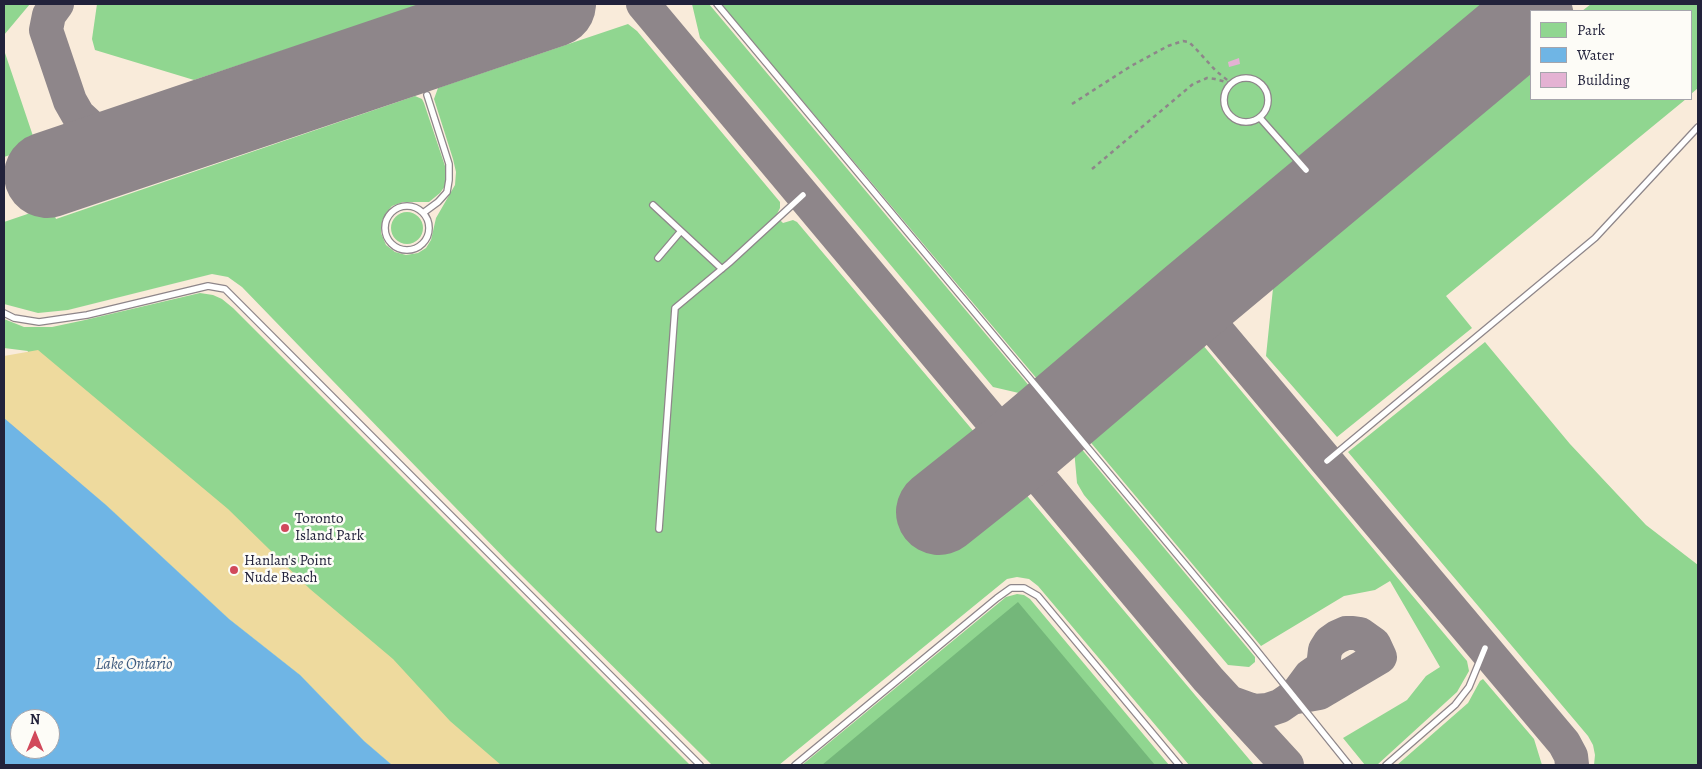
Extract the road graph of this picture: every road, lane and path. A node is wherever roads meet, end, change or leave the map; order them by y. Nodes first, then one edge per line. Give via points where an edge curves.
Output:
1 (717, 4) edge
2 (1231, 84) junction
3 (427, 95) dead end
4 (1072, 104) dead end
5 (1260, 118) junction
6 (1698, 127) edge
7 (1092, 169) dead end
8 (1306, 170) dead end
9 (803, 195) dead end
10 (654, 205) dead end
11 (423, 214) junction
12 (681, 231) junction
13 (658, 258) dead end
14 (722, 268) junction
15 (4, 313) edge
16 (1327, 461) dead end
17 (659, 529) dead end
18 (1485, 648) dead end
19 (700, 765) edge
20 (795, 765) edge
21 (1179, 765) edge
22 (1348, 765) edge
23 (1386, 765) edge

1 - 22 lane via 1244,634
2 - 4 path via 1196,48 1183,41 1131,66
2 - 5 lane via 1224,104 1232,117 1246,123
2 - 5 lane via 1244,78 1264,86 1268,106
2 - 7 path via 1207,78 1193,84
3 - 11 lane via 449,164 449,180 447,192
5 - 8 lane
6 - 16 lane via 1595,238
9 - 14 lane
10 - 12 lane
11 - 11 lane via 411,207 403,207 391,214 385,227 390,241 408,250 421,245 428,233 427,219
12 - 13 lane
12 - 14 lane
14 - 17 lane via 675,308
15 - 19 lane via 38,322 87,315 208,286 225,290
18 - 23 lane via 1469,687 1454,705
20 - 21 lane via 997,598 1011,588 1024,588 1038,596

